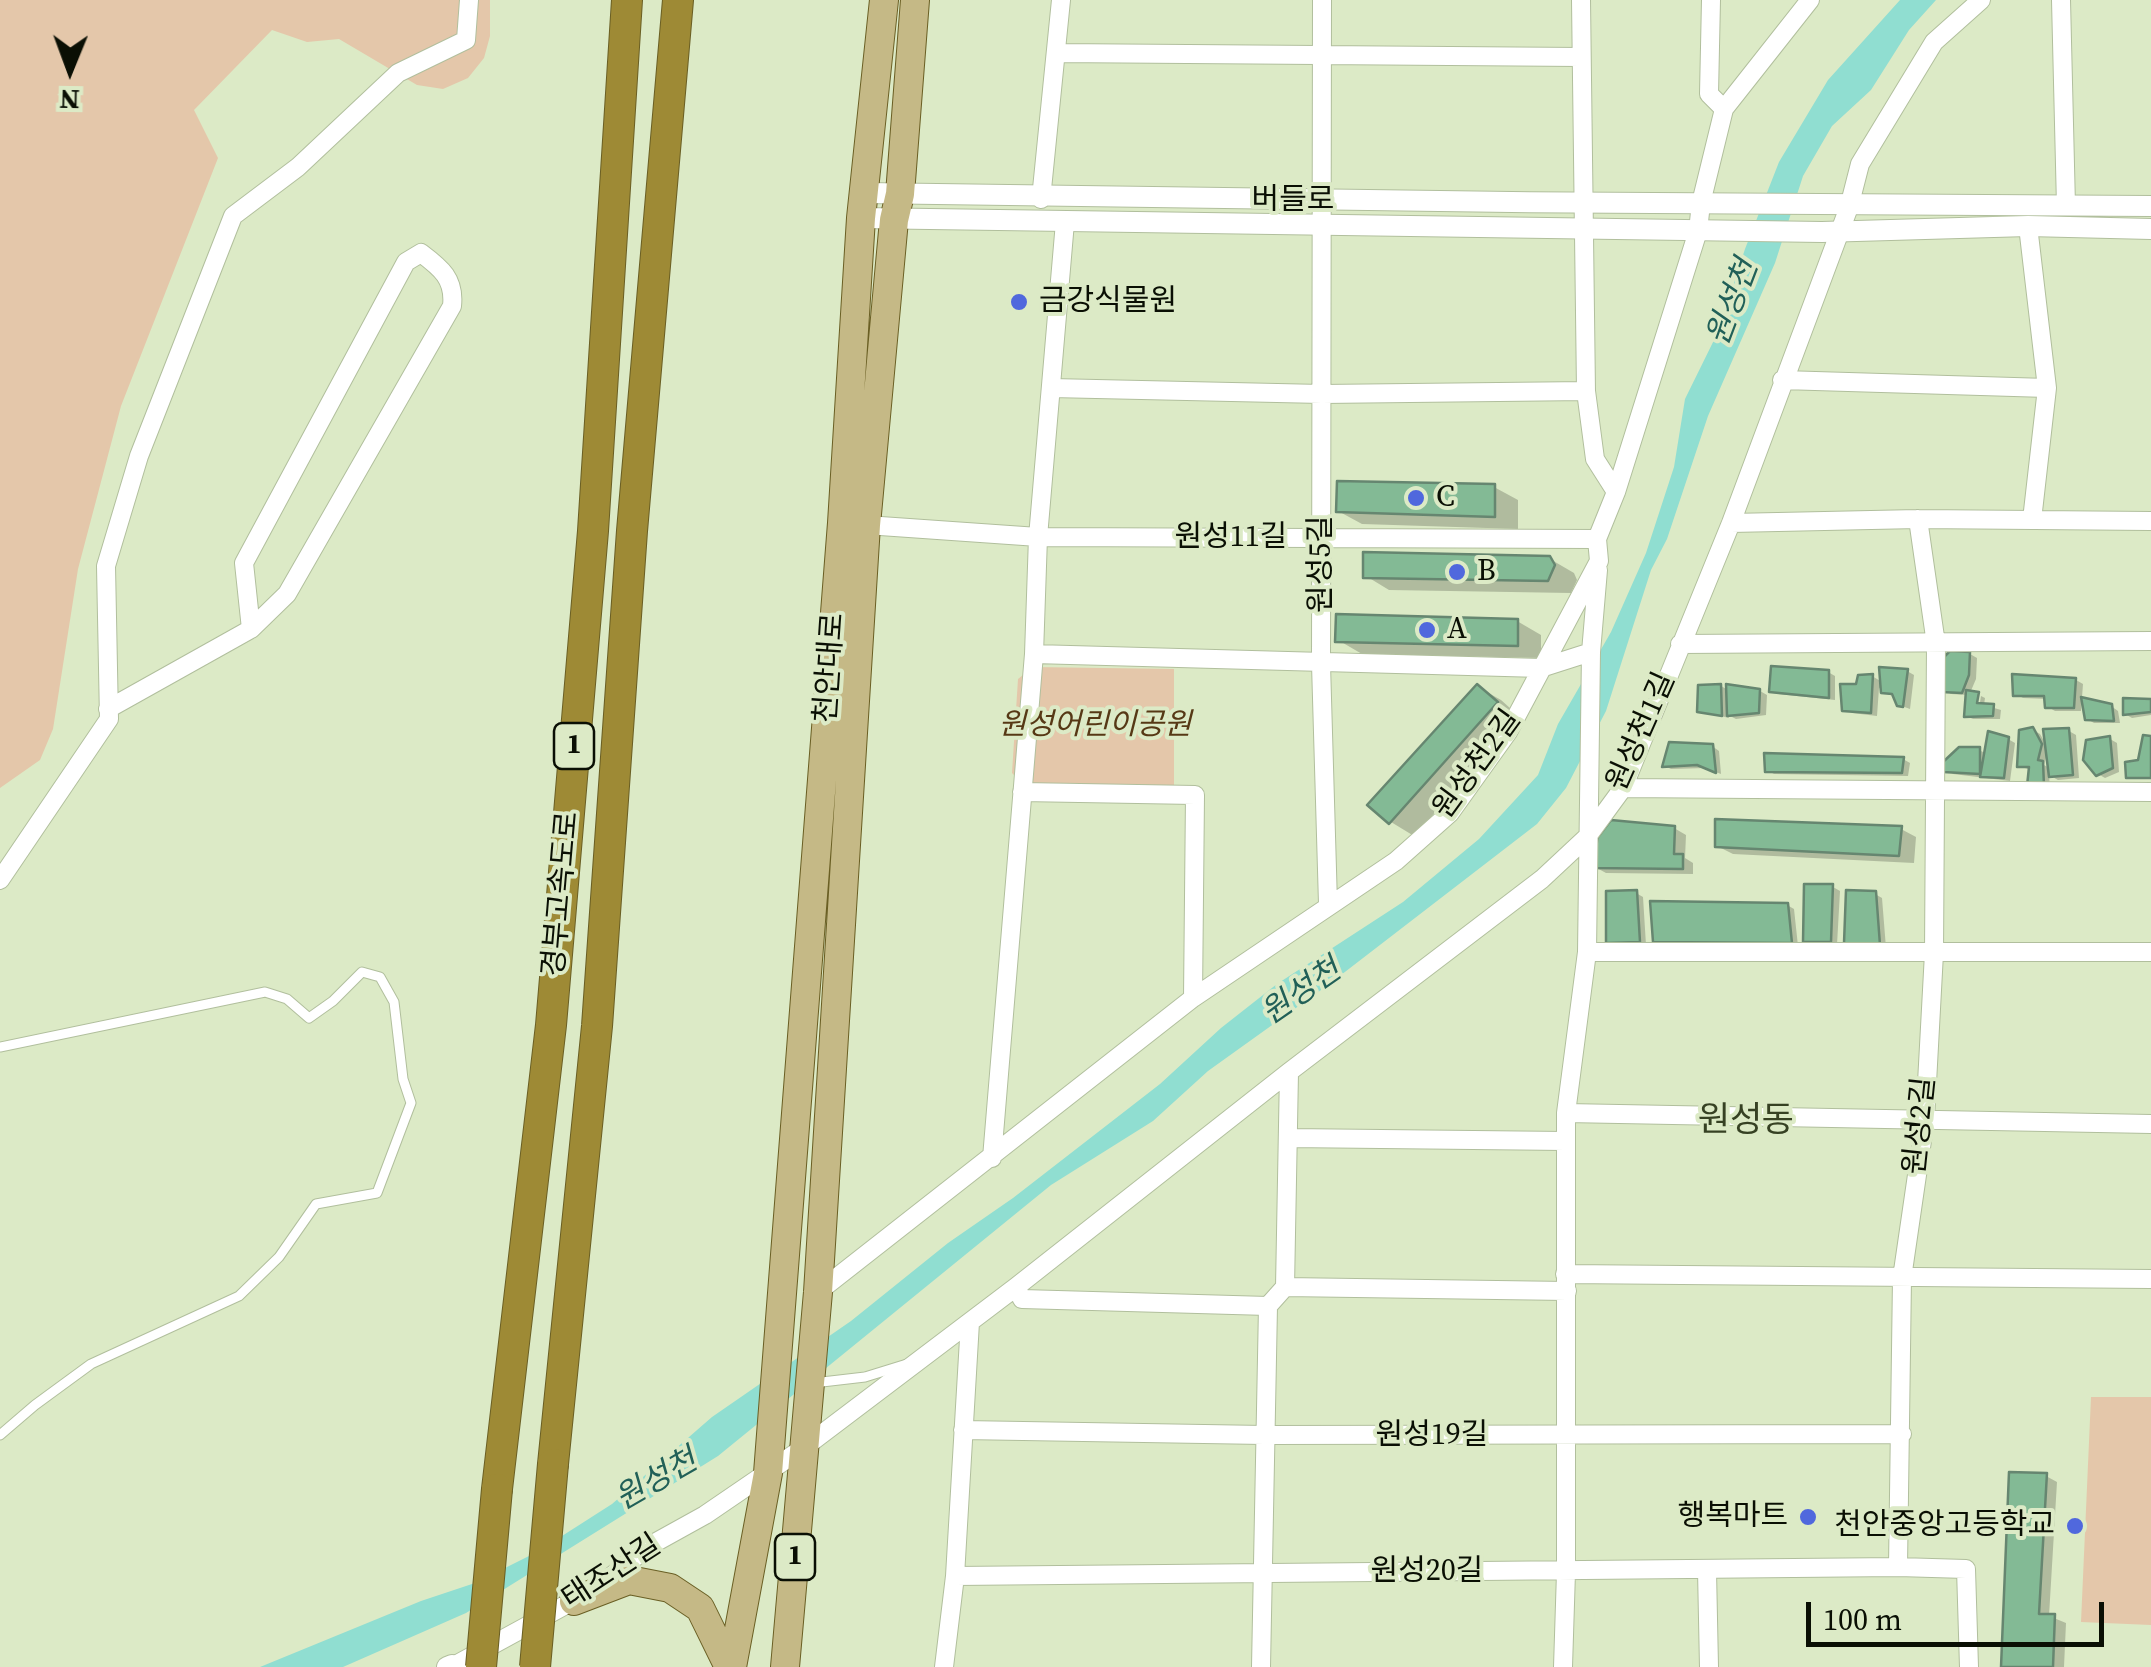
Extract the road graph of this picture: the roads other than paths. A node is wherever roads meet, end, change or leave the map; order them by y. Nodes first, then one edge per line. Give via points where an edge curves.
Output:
1 (469, 0) edge
2 (627, 0) edge
3 (678, 0) edge
4 (884, 0) edge
5 (915, 0) edge
6 (1061, 0) edge
7 (1322, 0) edge
8 (1581, 0) edge
9 (1711, 0) edge
10 (1810, 0) edge
11 (1981, 0) edge
12 (2061, 0) edge
13 (1056, 53) junction
14 (1323, 56) junction
15 (1581, 57) junction
16 (1724, 109) junction
17 (1042, 199) junction
18 (1324, 201) junction
19 (1582, 204) junction
20 (1711, 204) junction
21 (863, 206) junction
22 (1841, 206) junction
23 (2066, 206) junction
24 (2151, 206) edge
25 (897, 207) junction
26 (1065, 222) junction
27 (1324, 224) junction
28 (2028, 226) junction
29 (1582, 229) junction
30 (2151, 229) edge
31 (1704, 230) junction
32 (1830, 232) junction
33 (1782, 380) junction
34 (1051, 388) junction
35 (2046, 388) junction
36 (1586, 392) junction
37 (1322, 394) junction
38 (1616, 492) junction
39 (1918, 520) junction
40 (2032, 520) junction
41 (2151, 521) edge
42 (1731, 523) junction
43 (866, 524) junction
44 (1038, 537) junction
45 (1322, 538) junction
46 (1596, 538) junction
47 (1598, 560) junction
48 (251, 629) junction
49 (2151, 641) edge
50 (1680, 644) junction
51 (1936, 644) junction
52 (1592, 652) junction
53 (1034, 654) junction
54 (1321, 664) junction
55 (1541, 668) junction
56 (108, 709) junction
57 (1622, 788) junction
58 (1022, 792) junction
59 (1933, 792) junction
60 (2151, 792) edge
61 (1587, 836) junction
62 (0, 880) edge
63 (1328, 904) junction
64 (1587, 952) junction
65 (1934, 952) junction
66 (2151, 952) edge
67 (1192, 998) junction
68 (0, 1046) edge
69 (1289, 1072) junction
70 (1566, 1113) junction
71 (1925, 1120) junction
72 (2151, 1124) edge
73 (1289, 1138) junction
74 (1565, 1142) junction
75 (992, 1158) junction
76 (1902, 1278) junction
77 (2151, 1278) edge
78 (1566, 1282) junction
79 (1285, 1286) junction
80 (1016, 1287) junction
81 (816, 1304) junction
82 (1268, 1306) junction
83 (970, 1322) junction
84 (920, 1360) junction
85 (822, 1382) dead end
86 (963, 1430) junction
87 (806, 1434) junction
88 (1902, 1434) junction
89 (1264, 1435) junction
90 (0, 1436) edge
91 (1565, 1436) junction
92 (768, 1473) junction
93 (1898, 1567) junction
94 (1708, 1570) junction
95 (1264, 1571) junction
96 (1566, 1572) junction
97 (955, 1576) junction
98 (574, 1601) junction
99 (458, 1667) edge
100 (535, 1667) edge
101 (731, 1667) edge
102 (785, 1667) edge
103 (944, 1667) edge
104 (1262, 1667) edge
105 (1562, 1667) edge
106 (1708, 1667) edge
107 (1969, 1667) edge

1 - 56 street via 466,40 398,73 233,216 139,456 106,566
2 - 99 highway, 경부고속도로 / 1, bridge via 556,966 497,1489
3 - 100 highway, 경부고속도로 / 1, bridge via 597,1026
4 - 21 main road, 천안대로 / 1
5 - 25 main road, 천안대로 / 1
6 - 13 street
7 - 14 street, 원성5길
8 - 15 street
9 - 16 street via 1709,94
10 - 16 street
11 - 22 street, 원성천1길 via 1934,42
12 - 23 street
13 - 14 street
13 - 17 street
14 - 15 street
14 - 18 street, 원성5길
15 - 19 street
16 - 20 street
17 - 18 street, 버들로
17 - 25 street, 버들로
18 - 19 street, 버들로
18 - 27 street, 원성5길
19 - 20 street, 버들로
19 - 29 street
20 - 22 street, 버들로
20 - 31 street
21 - 25 street, 버들로
21 - 92 main road, 천안대로 / 1
22 - 23 street
22 - 32 street, 원성천1길
23 - 24 street
25 - 26 street, 버들로
25 - 43 main road, 천안대로 / 1
26 - 27 street, 버들로
26 - 34 street
27 - 29 street, 버들로
27 - 37 street, 원성5길
28 - 30 street
28 - 32 street
28 - 35 street
29 - 31 street, 버들로
29 - 36 street
31 - 32 street, 버들로
31 - 38 street
32 - 33 street, 원성천1길
33 - 35 street
33 - 42 street, 원성천1길
34 - 37 street
34 - 44 street
35 - 40 street
36 - 37 street
36 - 38 street via 1595,459
37 - 45 street, 원성5길
38 - 46 street
39 - 40 street
39 - 42 street
39 - 51 street, 원성2길
40 - 41 street
42 - 50 street, 원성천1길
43 - 44 street, 원성11길
43 - 81 main road, 천안대로 / 1
44 - 45 street, 원성11길
44 - 53 street
45 - 46 street, 원성11길
45 - 54 street, 원성5길
46 - 47 street
47 - 52 street
47 - 55 street, 원성천2길
48 - 48 street via 287,594 452,306 454,290 442,268 420,253 406,262 244,563
48 - 56 street
49 - 51 street
50 - 51 street
50 - 57 street, 원성천1길
51 - 59 street, 원성2길
52 - 55 street
52 - 61 street
53 - 54 street
53 - 58 street
54 - 55 street
54 - 63 street, 원성5길
55 - 63 street, 원성천2길 via 1508,732 1450,813 1396,861
56 - 62 street via 109,719
57 - 59 street
57 - 61 street, 원성천1길
58 - 67 street via 1195,794
58 - 75 street
59 - 60 street
59 - 65 street, 원성2길
61 - 64 street
61 - 69 street, 원성천1길 via 1542,879
63 - 67 street, 원성천2길
64 - 65 street
64 - 70 street
65 - 66 street
65 - 71 street, 원성2길
67 - 75 street, 원성천2길
68 - 90 lane via 265,992 287,999 309,1018 362,972 380,977 394,1002 411,1104 377,1192 316,1204 279,1257 239,1296 91,1364
69 - 73 street
69 - 80 street, 원성천1길
70 - 71 street
70 - 74 street
71 - 72 street
71 - 76 street, 원성2길
73 - 74 street
73 - 79 street
74 - 78 street
75 - 81 street, 원성천2길
76 - 77 street
76 - 78 street
76 - 88 street, 원성2길
78 - 79 street
78 - 91 street
79 - 82 street
80 - 82 street via 1022,1298
80 - 83 street, 원성천1길
81 - 87 main road, 1
82 - 89 street
83 - 84 street, 원성천1길
83 - 86 street
84 - 85 lane
84 - 87 street, 원성천1길
86 - 89 street, 원성19길
86 - 97 street
87 - 92 street, 원성천1길
87 - 102 main road, 1
88 - 91 street, 원성19길
88 - 93 street, 원성2길
89 - 91 street, 원성19길
89 - 95 street
91 - 96 street
92 - 98 street, 태조산길
92 - 101 main road, 1
93 - 94 street, 원성20길
93 - 107 street via 1966,1569
94 - 96 street, 원성20길
94 - 106 street
95 - 96 street, 원성20길
95 - 97 street, 원성20길
95 - 104 street
96 - 105 street
97 - 103 street
98 - 99 street, 태조산길
98 - 101 main road via 629,1580 670,1588 700,1608

